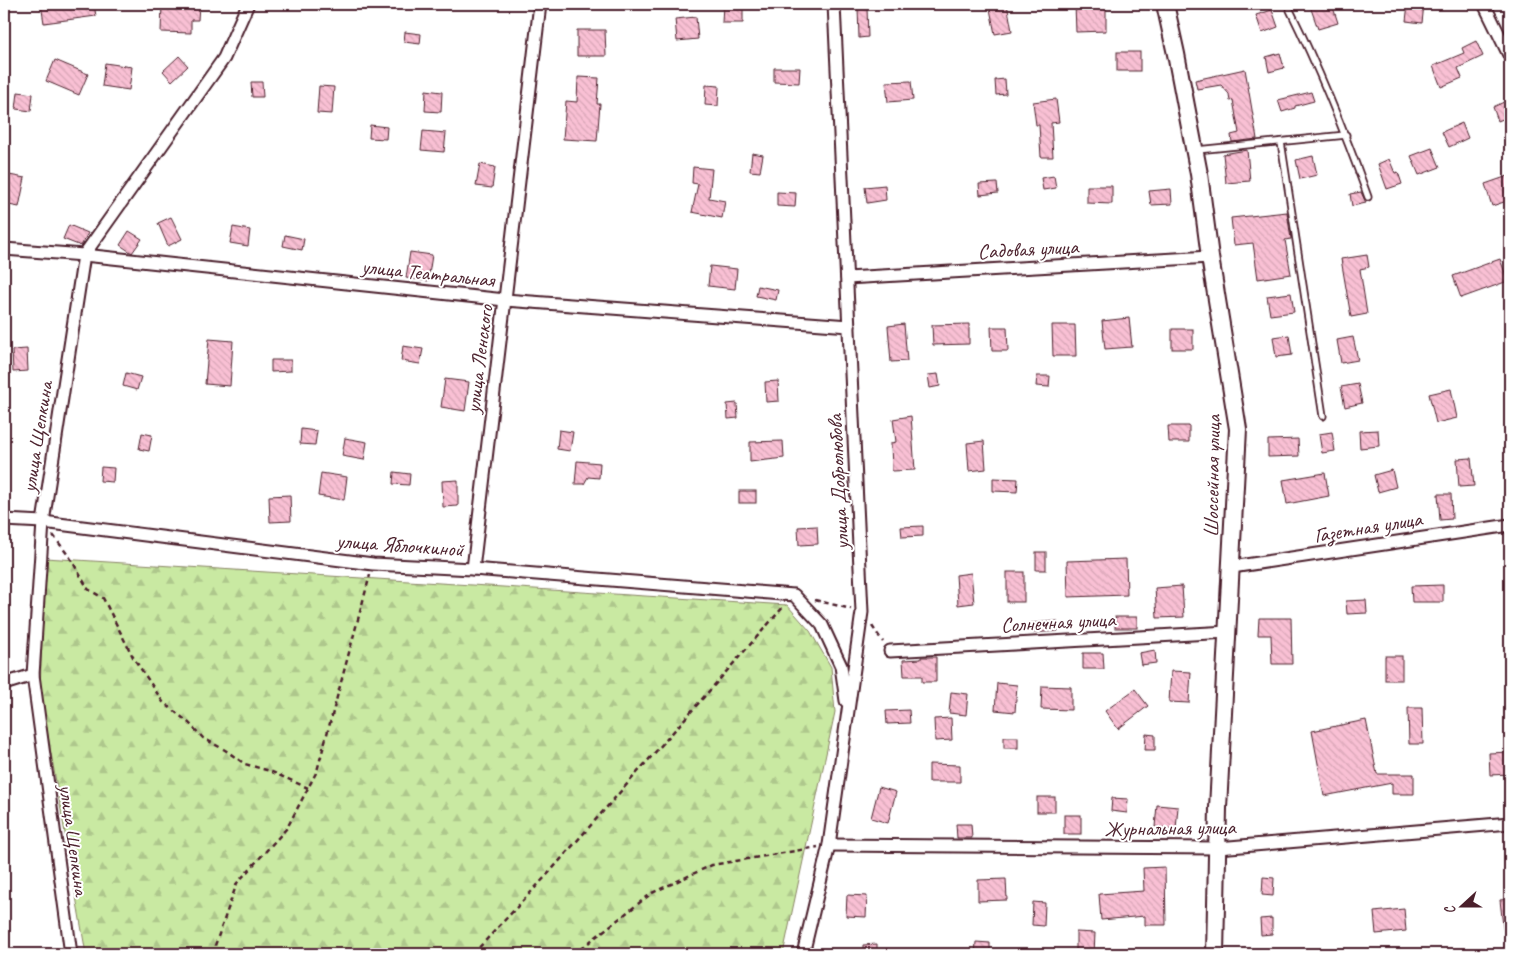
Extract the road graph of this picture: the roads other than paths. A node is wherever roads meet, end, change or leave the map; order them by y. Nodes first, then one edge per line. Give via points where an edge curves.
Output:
1 (248, 4) edge
2 (540, 4) edge
3 (834, 4) edge
4 (1164, 4) edge
5 (1484, 4) edge
6 (1290, 10) dead end
7 (1507, 42) edge
8 (1510, 57) edge
9 (1346, 135) junction
10 (1281, 142) junction
11 (1195, 150) junction
12 (1368, 197) dead end
13 (4, 248) edge
14 (84, 255) junction
15 (1210, 257) junction
16 (847, 278) junction
17 (505, 300) junction
18 (849, 326) junction
19 (1323, 416) dead end
20 (4, 520) edge
21 (43, 522) junction
22 (1510, 525) edge
23 (1232, 567) junction
24 (472, 569) junction
25 (1228, 632) junction
26 (890, 651) road end
27 (33, 675) junction
28 (4, 684) edge
29 (848, 714) junction
30 (1510, 823) edge
31 (829, 845) junction
32 (1218, 848) junction
33 (71, 954) edge
34 (803, 954) edge
35 (1215, 954) edge

1 - 14 street, улица Щепкина via 224,58
2 - 17 street, улица Ленского
3 - 16 street, улица Добролюбова
4 - 11 main road, Шоссейная улица
5 - 7 street
6 - 9 lane
7 - 8 street
9 - 10 lane
9 - 12 lane
10 - 11 lane
10 - 19 lane
11 - 15 main road, Шоссейная улица
13 - 14 street, улица Театральная
14 - 17 street, улица Театральная
14 - 21 street, улица Щепкина
15 - 16 street, Садовая улица
15 - 23 main road, Шоссейная улица via 1238,429
16 - 18 street, улица Добролюбова
17 - 18 street, улица Театральная
17 - 24 street, улица Ленского
18 - 29 street, улица Добролюбова via 862,612
20 - 21 street, улица Яблочкиной
21 - 24 street, улица Яблочкиной via 373,564
21 - 27 street, улица Щепкина
22 - 23 street, Газетная улица
23 - 25 main road, Шоссейная улица
24 - 29 street, улица Яблочкиной via 794,595 822,625 841,666
25 - 26 street, Солнечная улица
25 - 32 main road, Шоссейная улица
27 - 28 street
27 - 33 street, улица Щепкина
29 - 31 street, улица Добролюбова
30 - 32 street, Журнальная улица
31 - 32 street, Журнальная улица
31 - 34 street, улица Добролюбова
32 - 35 main road, Шоссейная улица

